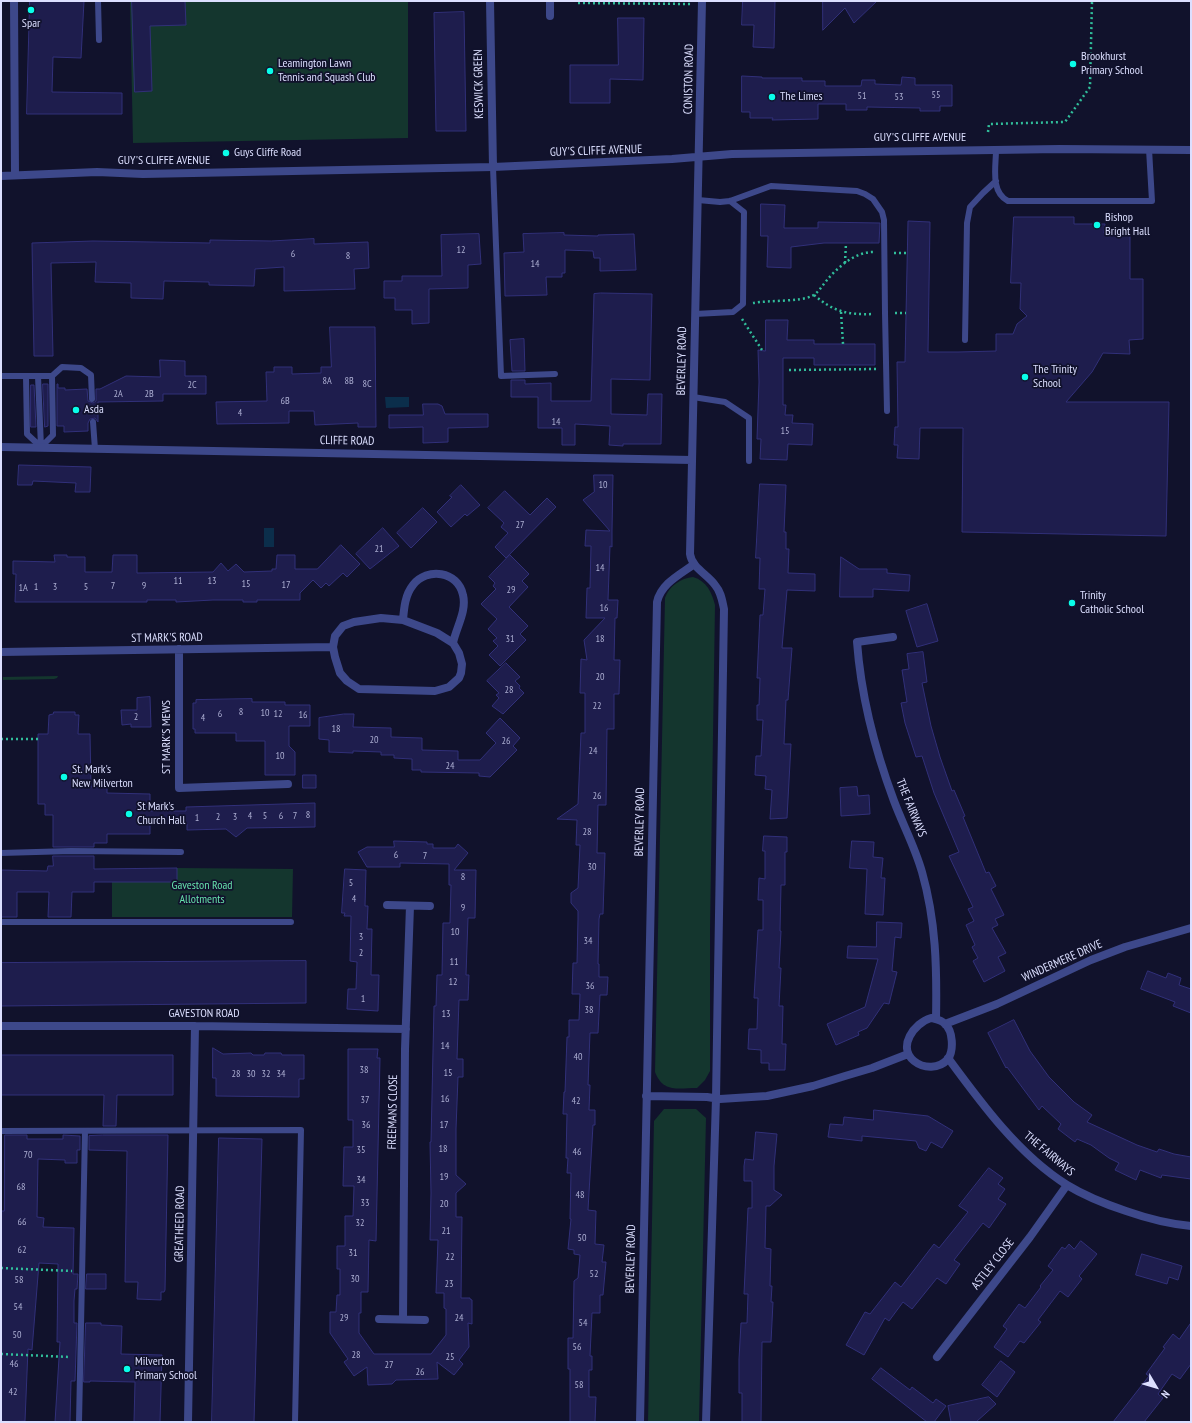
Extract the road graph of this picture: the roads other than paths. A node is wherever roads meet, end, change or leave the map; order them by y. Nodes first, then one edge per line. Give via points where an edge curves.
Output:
1 (14, 1) edge
2 (98, 1) edge
3 (490, 1) edge
4 (550, 1) edge
5 (702, 1) edge
6 (550, 16) dead end
7 (99, 40) dead end
8 (1149, 149) junction
9 (996, 150) junction
10 (1191, 150) edge
11 (699, 157) junction
12 (493, 167) junction
13 (16, 175) junction
14 (1, 176) edge
15 (996, 181) junction
16 (698, 200) junction
17 (730, 201) junction
18 (695, 314) junction
19 (965, 340) dead end
20 (554, 374) dead end
21 (1, 376) edge
22 (26, 376) junction
23 (38, 376) junction
24 (52, 376) junction
25 (693, 397) junction
26 (92, 399) dead end
27 (887, 411) dead end
28 (93, 422) dead end
29 (1, 447) edge
30 (40, 447) junction
31 (94, 449) junction
32 (692, 460) junction
33 (749, 461) dead end
34 (693, 565) junction
35 (403, 620) junction
36 (893, 637) dead end
37 (453, 643) junction
38 (333, 647) junction
39 (179, 649) junction
40 (1, 652) edge
41 (288, 784) dead end
42 (181, 852) dead end
43 (1, 853) edge
44 (387, 905) dead end
45 (410, 906) junction
46 (430, 906) dead end
47 (1, 922) edge
48 (290, 922) dead end
49 (1191, 928) edge
50 (936, 1019) junction
51 (945, 1024) junction
52 (1, 1026) edge
53 (196, 1026) junction
54 (406, 1029) junction
55 (908, 1054) junction
56 (948, 1058) junction
57 (646, 1096) junction
58 (716, 1098) junction
59 (1, 1131) edge
60 (194, 1131) junction
61 (85, 1132) junction
62 (1067, 1185) junction
63 (1191, 1226) edge
64 (379, 1319) dead end
65 (403, 1319) junction
66 (425, 1320) dead end
67 (937, 1357) dead end
68 (79, 1422) edge
69 (188, 1422) edge
70 (295, 1422) edge
71 (640, 1422) edge
72 (706, 1422) edge

1 - 13 street
2 - 7 lane
3 - 12 street, KESWICK GREEN
4 - 6 street
5 - 11 street, CONISTON ROAD
8 - 9 street, GUY'S CLIFFE AVENUE
8 - 10 street, GUY'S CLIFFE AVENUE
8 - 15 lane via 1152,201 1012,202 1000,195
9 - 11 street, GUY'S CLIFFE AVENUE via 739,153
9 - 15 lane
11 - 12 street, GUY'S CLIFFE AVENUE
11 - 16 street, BEVERLEY ROAD
12 - 13 street, GUY'S CLIFFE AVENUE
12 - 20 lane via 501,376
13 - 14 street, GUY'S CLIFFE AVENUE
15 - 19 lane via 970,207 967,223
16 - 17 lane
16 - 18 street, BEVERLEY ROAD
17 - 18 lane via 744,212 743,304 737,310 728,313
17 - 27 lane via 771,186 857,191 878,205 885,226
18 - 25 street, BEVERLEY ROAD
21 - 22 lane
22 - 23 lane
22 - 30 lane via 27,434
23 - 24 lane
23 - 30 lane
24 - 26 lane via 62,367 81,368 91,375
24 - 30 lane via 53,435
25 - 32 street, BEVERLEY ROAD
25 - 33 lane via 725,402 749,418
28 - 31 lane
29 - 30 street, CLIFFE ROAD
30 - 31 street, CLIFFE ROAD
31 - 32 street, CLIFFE ROAD
32 - 34 street, BEVERLEY ROAD via 690,554
34 - 57 street, BEVERLEY ROAD via 666,585 657,602
34 - 58 street via 714,584 724,609
35 - 37 street via 437,633
35 - 37 street via 407,595 417,581 433,573 444,574 456,582 463,595 462,610
35 - 38 street via 381,618 343,626 335,636
36 - 50 street, THE FAIRWAYS via 857,642 859,672 885,777 922,870 929,898 936,953
37 - 38 street via 461,658 461,673 456,682 449,687 434,691 359,689 347,682 340,673
38 - 39 street, ST MARK'S ROAD
39 - 40 street, ST MARK'S ROAD
39 - 41 street, ST MARK'S MEWS via 179,788
42 - 43 lane
44 - 45 street
45 - 46 street
45 - 54 street, FREEMANS CLOSE
47 - 48 lane
49 - 51 street, WINDERMERE DRIVE via 1091,960 997,1004
50 - 51 street
50 - 55 street via 926,1020 915,1029 907,1042
51 - 56 street via 951,1038
52 - 53 street, GAVESTON ROAD
53 - 54 street, GAVESTON ROAD
53 - 60 street, GREATHEED ROAD
54 - 65 street, FREEMANS CLOSE
55 - 56 street via 920,1065 928,1067 939,1065
55 - 58 street via 852,1074 783,1093 750,1098
56 - 62 street, THE FAIRWAYS via 1004,1129
57 - 58 street
57 - 71 street, BEVERLEY ROAD
58 - 72 street
59 - 61 lane
60 - 61 lane
60 - 69 street, GREATHEED ROAD
60 - 70 lane via 301,1130
61 - 68 lane
62 - 63 street, THE FAIRWAYS via 1134,1214
62 - 67 street, ASTLEY CLOSE
64 - 65 street
65 - 66 street

